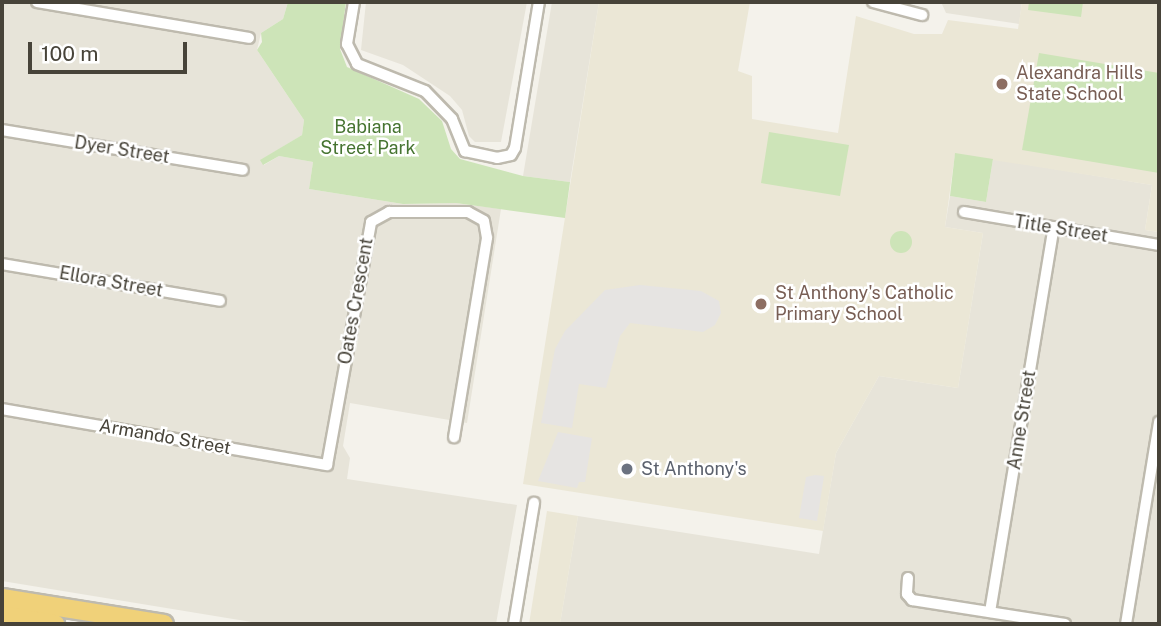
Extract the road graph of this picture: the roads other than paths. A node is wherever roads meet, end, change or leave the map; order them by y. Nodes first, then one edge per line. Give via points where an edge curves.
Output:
1 (37, 2) edge
2 (354, 2) edge
3 (539, 2) edge
4 (873, 2) edge
5 (922, 15) dead end
6 (249, 38) dead end
7 (2, 130) edge
8 (243, 170) dead end
9 (964, 212) dead end
10 (1054, 227) junction
11 (1159, 245) edge
12 (2, 264) edge
13 (220, 301) dead end
14 (2, 409) edge
15 (1159, 422) edge
16 (454, 437) dead end
17 (327, 465) joint
18 (534, 503) dead end
19 (908, 578) dead end
20 (2, 597) edge
21 (990, 612) junction
22 (2, 615) edge
23 (55, 624) edge
24 (163, 624) edge
25 (512, 624) edge
26 (1065, 624) edge
27 (1126, 624) edge

1 - 6 street
2 - 3 street via 347,44 356,64 425,91 452,119 465,151 497,158 511,155 515,148
4 - 5 street
7 - 8 street, Dyer Street
9 - 10 street, Title Street
10 - 11 street, Title Street
10 - 21 street, Anne Street
12 - 13 street, Ellora Street
14 - 17 street, Armando Street
15 - 27 street
16 - 17 street, Oates Crescent via 487,229 478,215 468,212 389,212 376,218 369,229
18 - 25 street
19 - 21 street via 907,594 912,600
20 - 24 highway
21 - 26 street
22 - 23 highway

